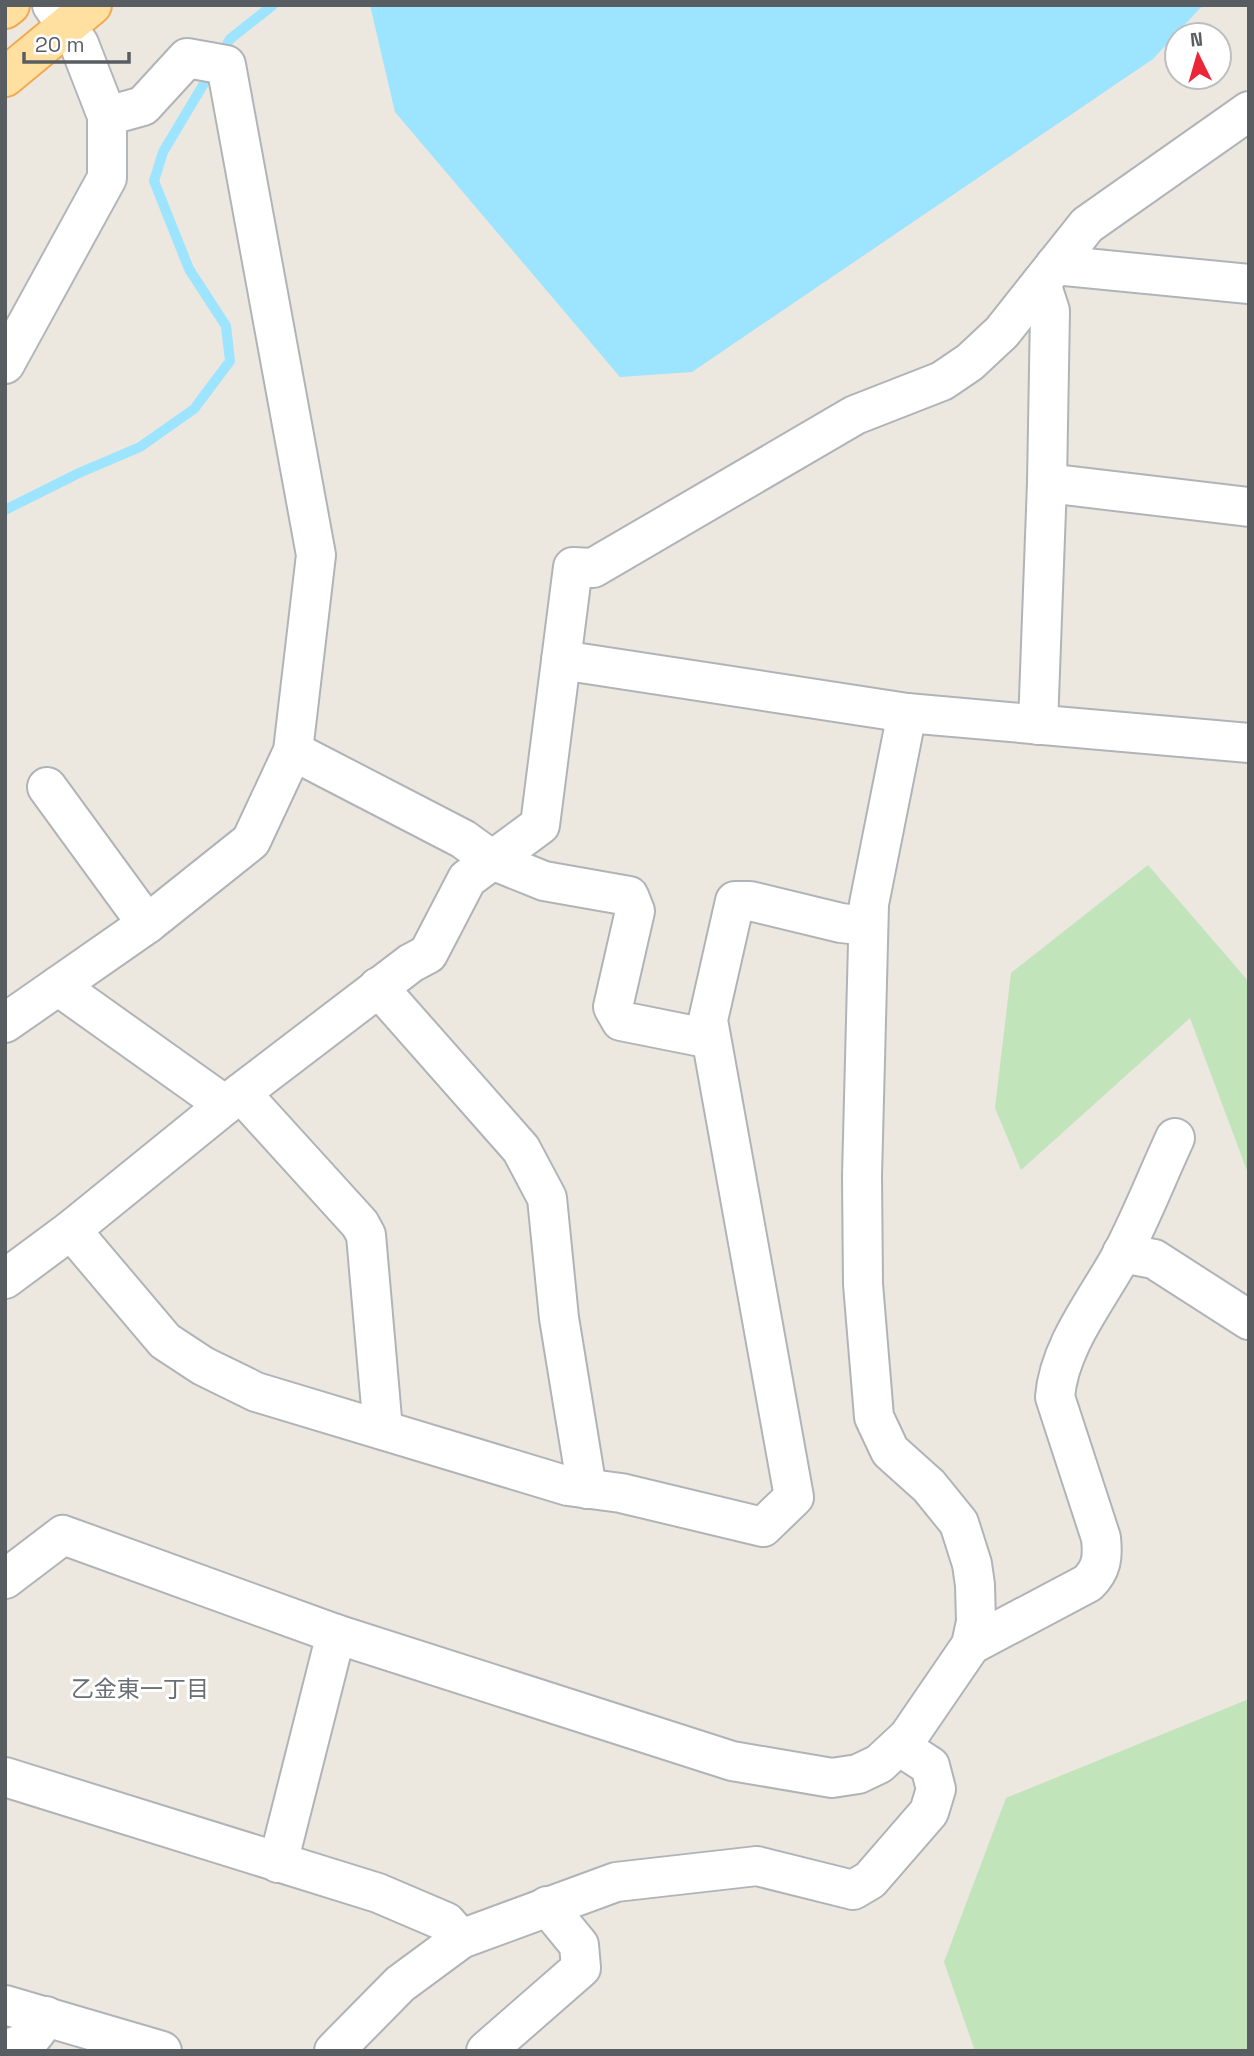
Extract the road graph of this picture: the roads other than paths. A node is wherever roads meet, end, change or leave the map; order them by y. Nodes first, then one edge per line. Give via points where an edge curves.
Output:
1 (10, 5) edge
2 (5, 9) edge
3 (70, 12) edge
4 (5, 78) edge
5 (1249, 111) edge
6 (107, 116) junction
7 (1048, 274) junction
8 (1249, 284) edge
9 (5, 364) edge
10 (1047, 483) junction
11 (1249, 507) edge
12 (561, 660) junction
13 (907, 713) junction
14 (1038, 724) junction
15 (1249, 743) edge
16 (293, 751) junction
17 (47, 787) dead end
18 (492, 860) junction
19 (147, 924) junction
20 (869, 926) junction
21 (58, 986) junction
22 (378, 987) junction
23 (5, 1023) edge
24 (712, 1039) junction
25 (233, 1099) junction
26 (1175, 1138) dead end
27 (71, 1230) junction
28 (1122, 1253) junction
29 (5, 1279) edge
30 (1249, 1320) edge
31 (383, 1430) junction
32 (587, 1489) junction
33 (5, 1579) edge
34 (336, 1634) junction
35 (971, 1645) junction
36 (899, 1746) junction
37 (5, 1777) edge
38 (278, 1863) junction
39 (547, 1906) junction
40 (461, 1939) junction
41 (5, 2005) edge
42 (47, 2016) junction
43 (5, 2049) edge
44 (162, 2051) edge
45 (334, 2051) edge
46 (486, 2051) edge

1 - 2 main road
3 - 4 main road
3 - 6 street
5 - 7 street via 1087,225
6 - 9 street via 107,178
6 - 16 street via 143,106 187,58 209,62 316,555
7 - 8 street
7 - 10 street
7 - 12 street via 1002,332 942,381 855,415 593,568 573,567
10 - 11 street
10 - 14 street
12 - 13 street
12 - 18 street via 540,825
13 - 14 street
13 - 20 street via 869,904
14 - 15 street
16 - 18 street via 463,839
16 - 19 street via 251,841
17 - 19 street
18 - 22 street via 467,878 428,954
18 - 24 street via 544,881 629,895 635,911 613,1007 621,1021
19 - 21 street
20 - 24 street via 735,901 708,1020
20 - 35 street via 862,1243 874,1417 890,1451 929,1486 959,1523 975,1585
21 - 23 street
21 - 25 street
22 - 25 street
22 - 32 street via 521,1149 547,1198 559,1318
24 - 32 street via 794,1496 762,1527
25 - 27 street
25 - 31 street via 366,1235
26 - 28 street
27 - 29 street
27 - 31 street via 164,1340 203,1366 256,1392
28 - 30 street via 1154,1259
28 - 35 street via 1077,1331 1056,1380 1055,1397 1101,1538 1103,1556 1098,1573 1088,1583
31 - 32 street
33 - 34 street via 63,1535
34 - 36 street via 732,1761 771,1769 832,1778 859,1774
34 - 38 street
35 - 36 street
36 - 39 street via 930,1766 936,1789 929,1812 870,1880 853,1890 757,1867 617,1882
37 - 38 street
38 - 40 street via 378,1893 446,1922
39 - 40 street
39 - 46 street via 579,1945 581,1968
40 - 45 street via 400,1984
41 - 42 street
42 - 43 street via 34,2037
42 - 44 street

